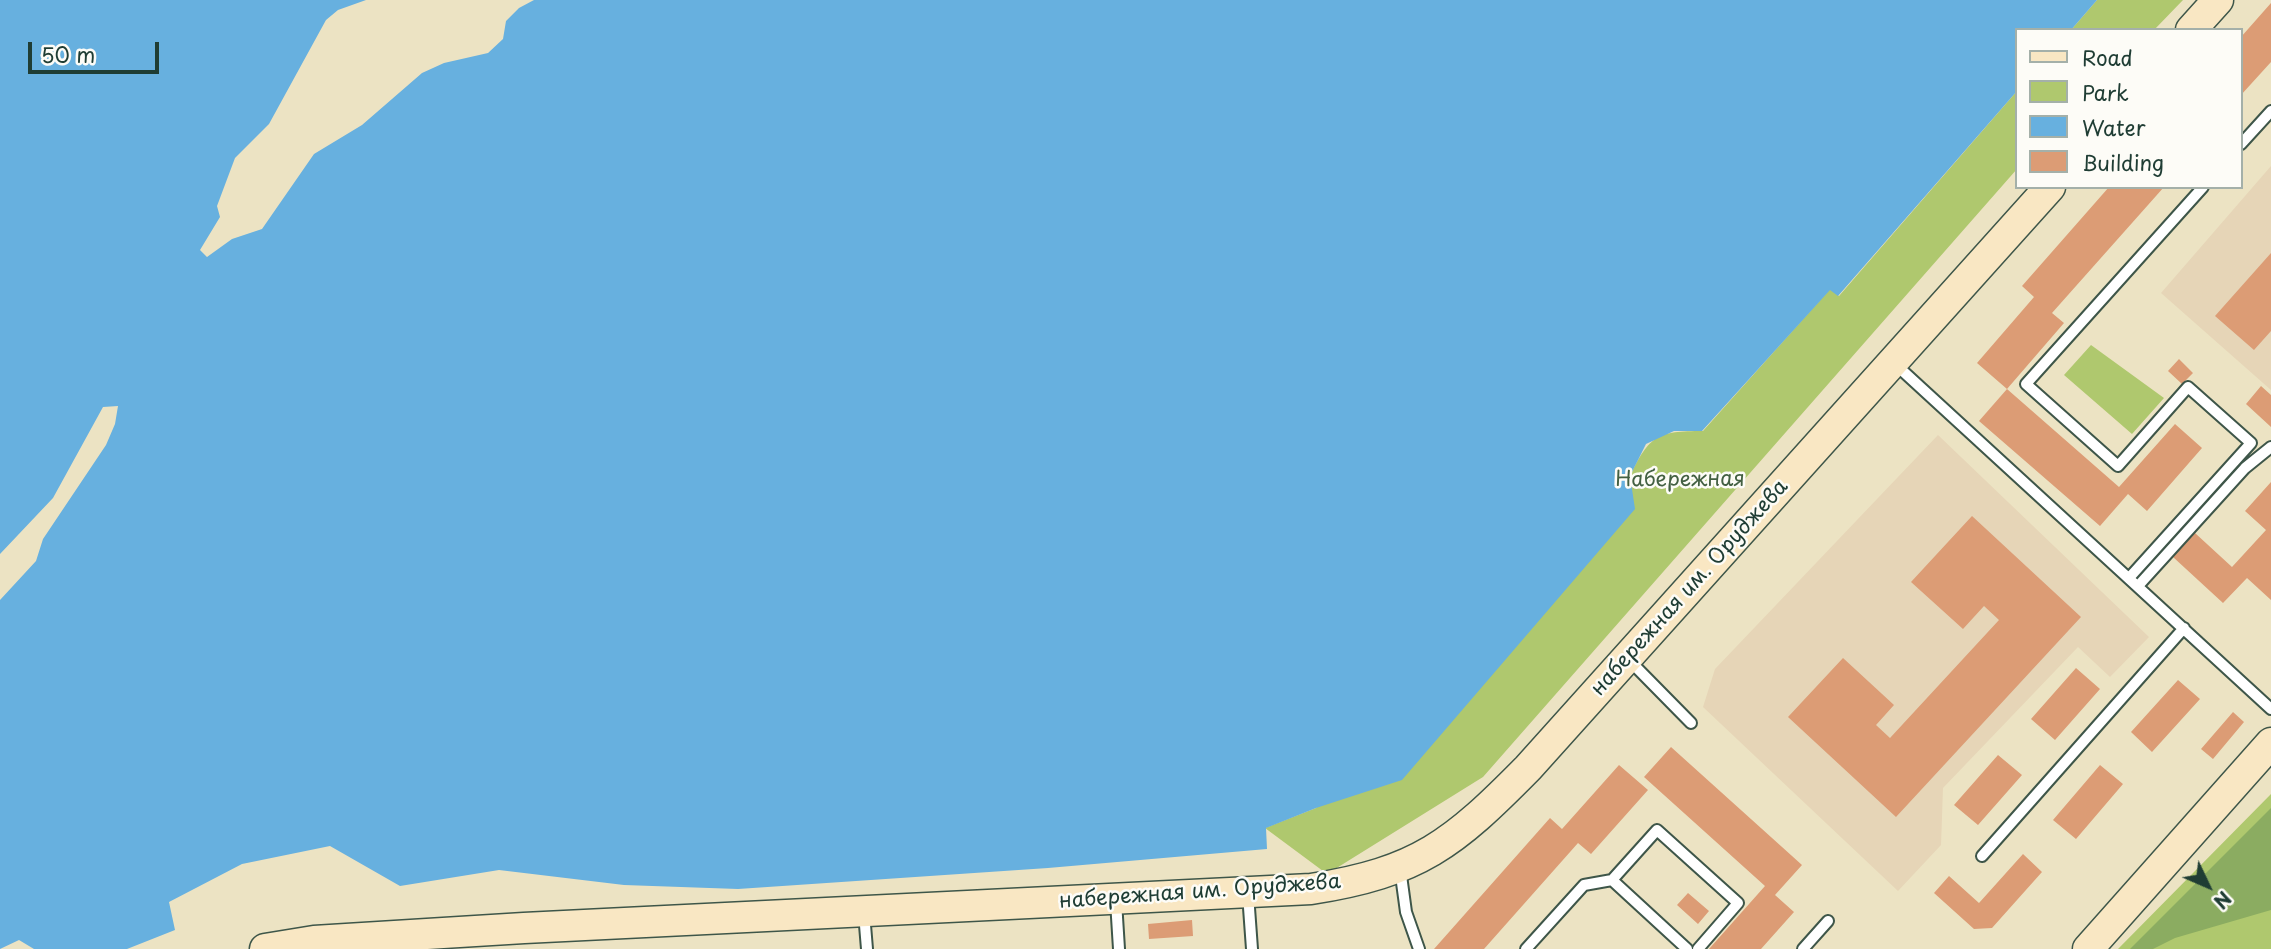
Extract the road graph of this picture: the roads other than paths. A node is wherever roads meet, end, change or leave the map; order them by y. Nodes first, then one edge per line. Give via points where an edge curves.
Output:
1 (2218, 0) edge
2 (2193, 28) edge
3 (2271, 111) edge
4 (2243, 143) edge
5 (2048, 189) edge
6 (2201, 189) edge
7 (1894, 362) junction
8 (2271, 447) edge
9 (2129, 578) junction
10 (2138, 586) junction
11 (2184, 628) junction
12 (1627, 658) junction
13 (2271, 709) edge
14 (1691, 723) dead end
15 (2271, 743) edge
16 (1982, 856) dead end
17 (1400, 868) junction
18 (1612, 880) junction
19 (1248, 894) junction
20 (1116, 898) junction
21 (864, 910) junction
22 (1828, 921) dead end
23 (269, 949) edge
24 (867, 949) edge
25 (1119, 949) edge
26 (1252, 949) edge
27 (1419, 949) edge
28 (1526, 949) edge
29 (1686, 949) edge
30 (1698, 949) edge
31 (1803, 949) edge
32 (2088, 949) edge

1 - 2 street
3 - 4 lane
5 - 7 street, набережная им. Оруджева
6 - 9 lane via 2026,384 2119,466 2188,387 2251,443
7 - 9 lane
7 - 12 street, набережная им. Оруджева
8 - 10 lane via 2245,468
9 - 10 lane
10 - 11 lane
11 - 13 lane
11 - 16 lane
12 - 14 lane
12 - 17 street, набережная им. Оруджева via 1489,807 1437,850
15 - 32 street
17 - 19 street, набережная им. Оруджева via 1356,882
17 - 27 lane via 1406,912
18 - 28 lane via 1584,885
18 - 29 lane
18 - 30 lane via 1657,830 1738,903
19 - 20 street, набережная им. Оруджева
19 - 26 lane
20 - 21 street, набережная им. Оруджева
20 - 25 lane
21 - 23 street, набережная им. Оруджева via 524,934 314,941
21 - 24 lane
22 - 31 lane

